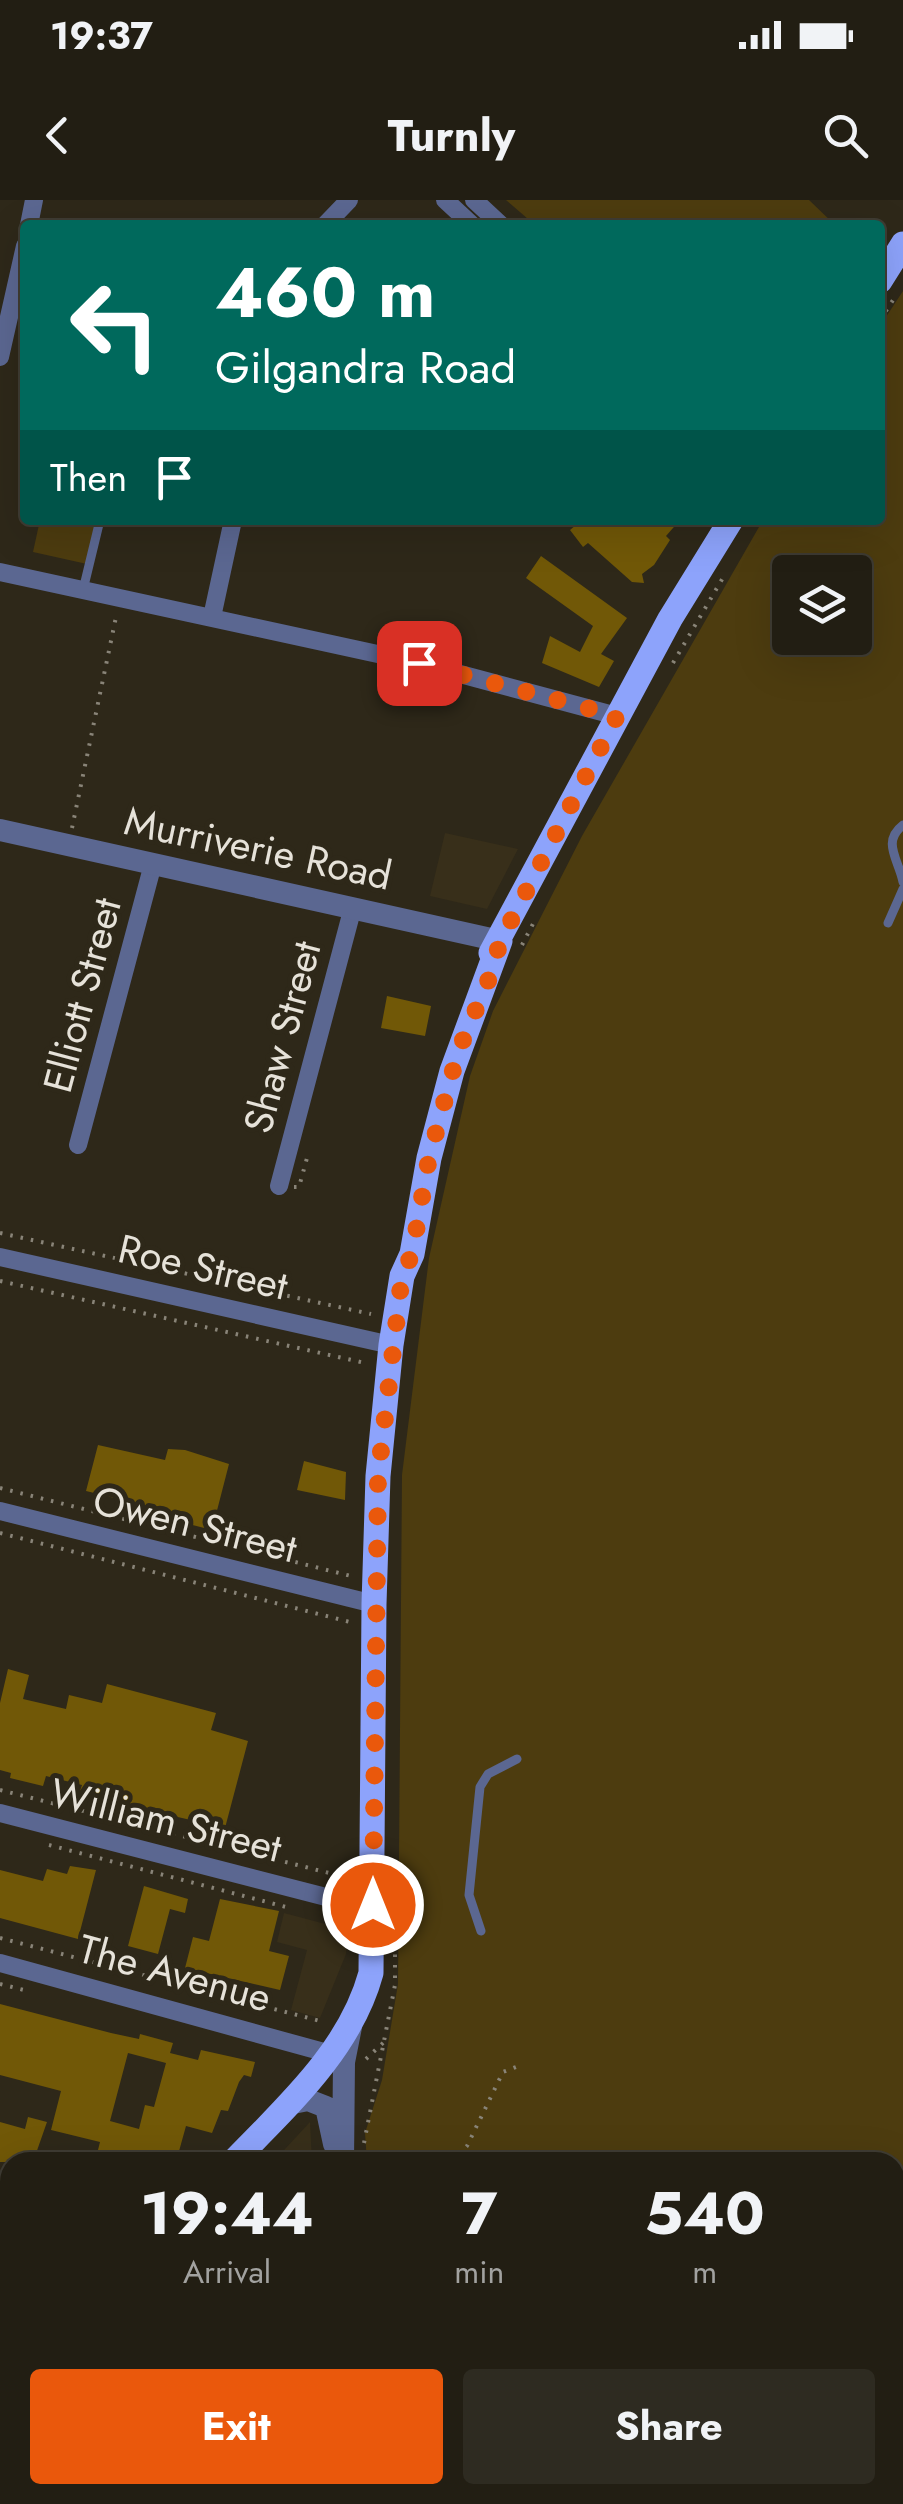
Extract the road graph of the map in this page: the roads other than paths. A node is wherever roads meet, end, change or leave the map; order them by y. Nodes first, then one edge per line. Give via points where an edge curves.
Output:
1 (348, 200) edge
2 (446, 200) edge
3 (474, 200) edge
4 (330, 220) edge
5 (467, 220) edge
6 (496, 220) edge
7 (903, 244) edge
8 (20, 263) edge
9 (885, 273) edge
10 (4, 317) edge
11 (0, 358) edge
12 (99, 525) edge
13 (232, 525) edge
14 (728, 525) edge
15 (0, 572) edge
16 (84, 590) junction
17 (212, 617) junction
18 (617, 716) junction
19 (903, 824) edge
20 (0, 830) edge
21 (153, 864) junction
22 (903, 886) edge
23 (353, 907) junction
24 (888, 923) dead end
25 (510, 946) junction
26 (78, 1144) dead end
27 (280, 1186) dead end
28 (0, 1257) edge
29 (391, 1345) junction
30 (0, 1511) edge
31 (374, 1604) junction
32 (517, 1759) dead end
33 (0, 1813) edge
34 (373, 1905) junction
35 (481, 1931) dead end
36 (0, 1963) edge
37 (351, 2027) junction
38 (332, 2054) junction
39 (288, 2104) junction
40 (242, 2152) edge
41 (334, 2152) edge
42 (344, 2152) edge

1 - 4 street
2 - 5 street
3 - 6 street
7 - 9 main road
8 - 10 street
10 - 11 street
12 - 16 lane
13 - 17 street
14 - 18 main road
15 - 16 street
16 - 17 street
17 - 18 street
18 - 25 main road
19 - 22 lane via 891,846
20 - 21 street, Murriverie Road
21 - 23 street, Murriverie Road
21 - 26 street, Elliott Street
22 - 24 lane
23 - 25 street, Murriverie Road
23 - 27 street, Shaw Street
25 - 29 main road via 458,1052
28 - 29 street, Roe Street
29 - 31 main road
30 - 31 street, Owen Street
31 - 34 main road
32 - 35 lane via 488,1774 480,1787 470,1895
33 - 34 street, William Street
34 - 37 main road via 371,1972
36 - 38 street, The Avenue
37 - 38 main road
37 - 42 street via 344,2062
38 - 39 main road
39 - 40 main road
39 - 41 street via 308,2100 326,2106

